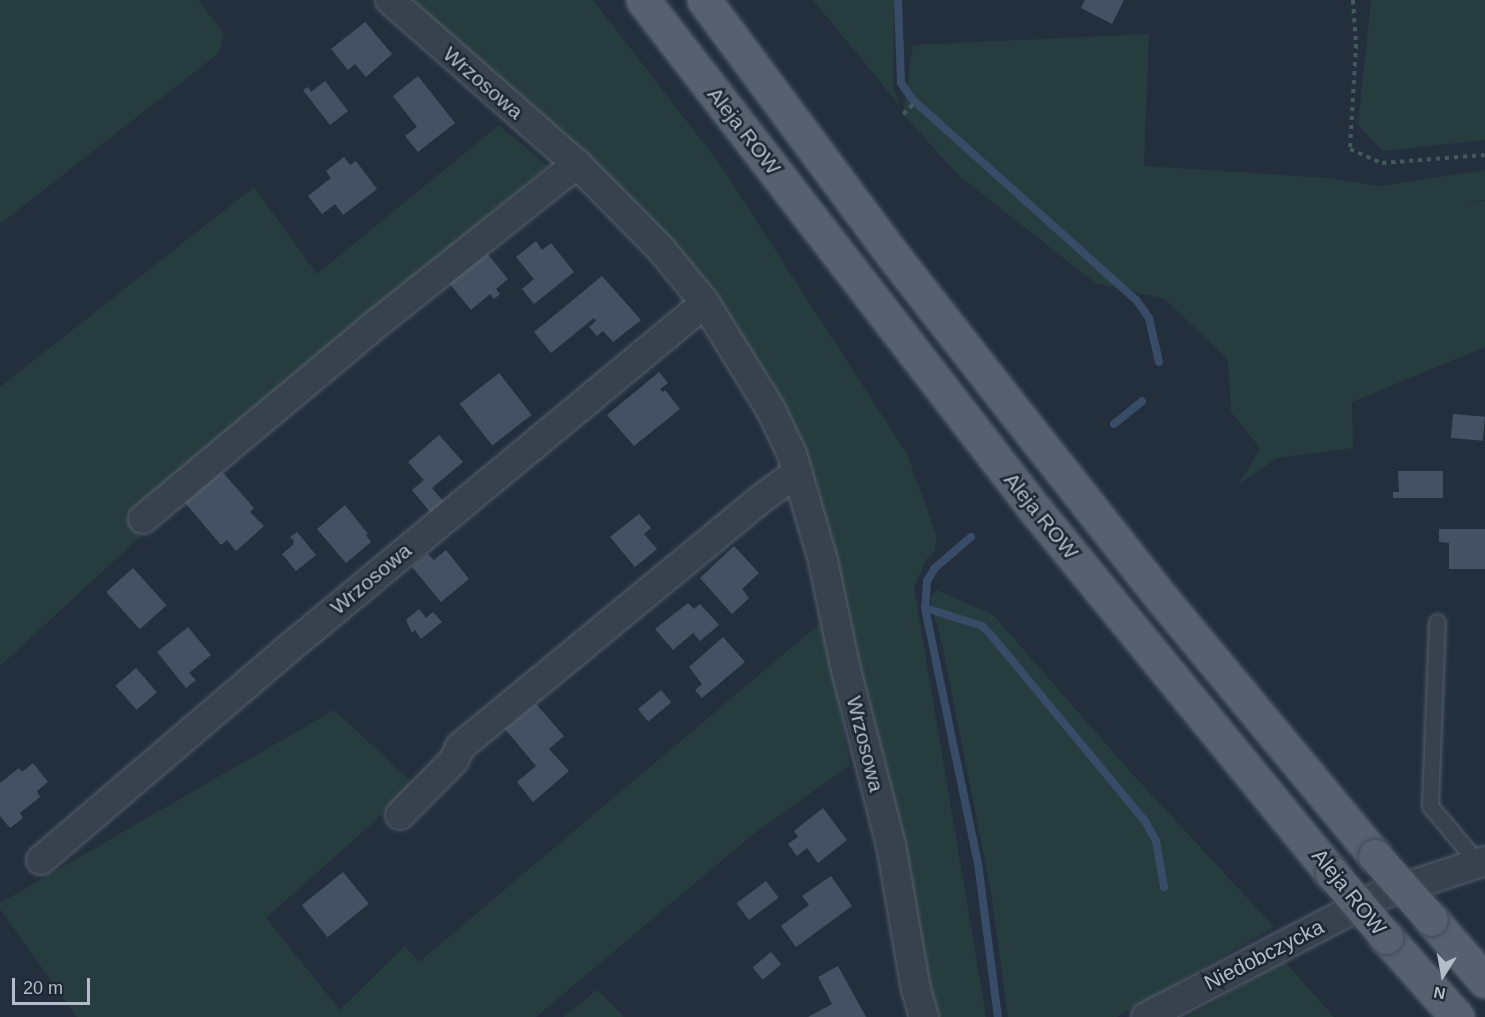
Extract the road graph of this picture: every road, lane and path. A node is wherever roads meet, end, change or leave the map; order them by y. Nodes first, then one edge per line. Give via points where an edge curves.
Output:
1 (390, 0) edge
2 (643, 0) edge
3 (704, 0) edge
4 (1353, 0) edge
5 (916, 102) dead end
6 (903, 114) dead end
7 (1485, 155) edge
8 (577, 164) junction
9 (705, 303) junction
10 (798, 472) junction
11 (143, 519) dead end
12 (1437, 622) dead end
13 (400, 815) dead end
14 (41, 860) dead end
15 (1482, 862) edge
16 (1485, 981) edge
17 (924, 1017) edge
18 (1146, 1017) edge
19 (1457, 1017) edge

1 - 8 street, Wrzosowa
2 - 19 main road, Aleja ROW, bridge via 1033,507 1332,873
3 - 16 main road, Aleja ROW, bridge via 892,254 1160,596 1375,856
4 - 7 path via 1356,44 1350,149 1382,163
5 - 6 path
8 - 9 street, Wrzosowa via 661,249
8 - 11 street
9 - 10 street, Wrzosowa via 766,402
9 - 14 street, Wrzosowa
10 - 13 street via 460,747 454,760
10 - 17 street, Wrzosowa via 891,845
12 - 15 lane via 1430,806
15 - 18 street, Niedobczycka via 1378,896

